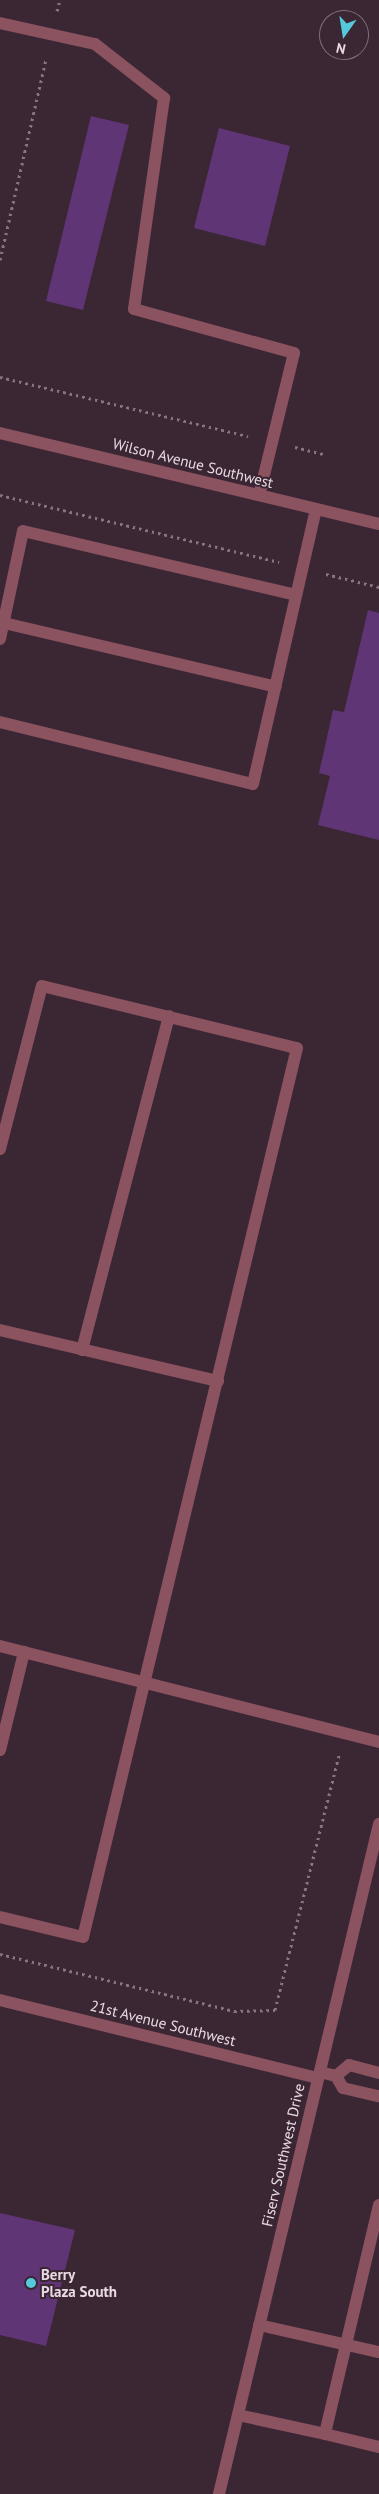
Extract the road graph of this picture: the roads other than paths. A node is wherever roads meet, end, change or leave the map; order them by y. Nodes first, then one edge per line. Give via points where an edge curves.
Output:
1 (0, 23) edge
2 (0, 433) edge
3 (259, 495) junction
4 (316, 509) junction
5 (379, 524) edge
6 (296, 596) junction
7 (4, 622) junction
8 (0, 640) edge
9 (276, 687) junction
10 (0, 722) edge
11 (169, 1016) junction
12 (0, 1149) edge
13 (0, 1330) edge
14 (82, 1350) junction
15 (218, 1381) junction
16 (0, 1646) edge
17 (24, 1652) junction
18 (147, 1682) junction
19 (379, 1742) edge
20 (0, 1750) edge
21 (379, 1824) edge
22 (0, 1916) edge
23 (0, 2000) edge
24 (379, 2073) edge
25 (319, 2075) junction
26 (336, 2076) junction
27 (379, 2096) edge
28 (379, 2205) edge
29 (260, 2325) junction
30 (346, 2344) junction
31 (379, 2352) edge
32 (238, 2415) junction
33 (325, 2434) junction
34 (379, 2447) edge
35 (219, 2494) edge

1 - 3 street via 95,44 164,98 134,309 294,353
2 - 3 street, Wilson Avenue Southwest
3 - 4 street, Wilson Avenue Southwest
4 - 5 street, Wilson Avenue Southwest
4 - 6 street
6 - 7 street via 23,531
6 - 9 street
7 - 8 street
7 - 9 street
9 - 10 street via 253,784
11 - 12 street via 42,986
11 - 14 street
11 - 15 street via 297,1048
13 - 14 street
14 - 15 street
15 - 18 street
16 - 17 street
17 - 18 street
17 - 20 street
18 - 19 street
18 - 22 street via 83,1936
21 - 25 street, Fiserv Southwest Drive
23 - 25 street, 21st Avenue Southwest
24 - 26 street via 349,2065
25 - 26 street, 21st Avenue Southwest
25 - 29 street, Fiserv Southwest Drive
26 - 27 street via 343,2088
28 - 30 street
29 - 30 street
29 - 32 street, Fiserv Southwest Drive
30 - 31 street
30 - 33 street
32 - 33 street
32 - 35 street, Fiserv Southwest Drive
33 - 34 street

